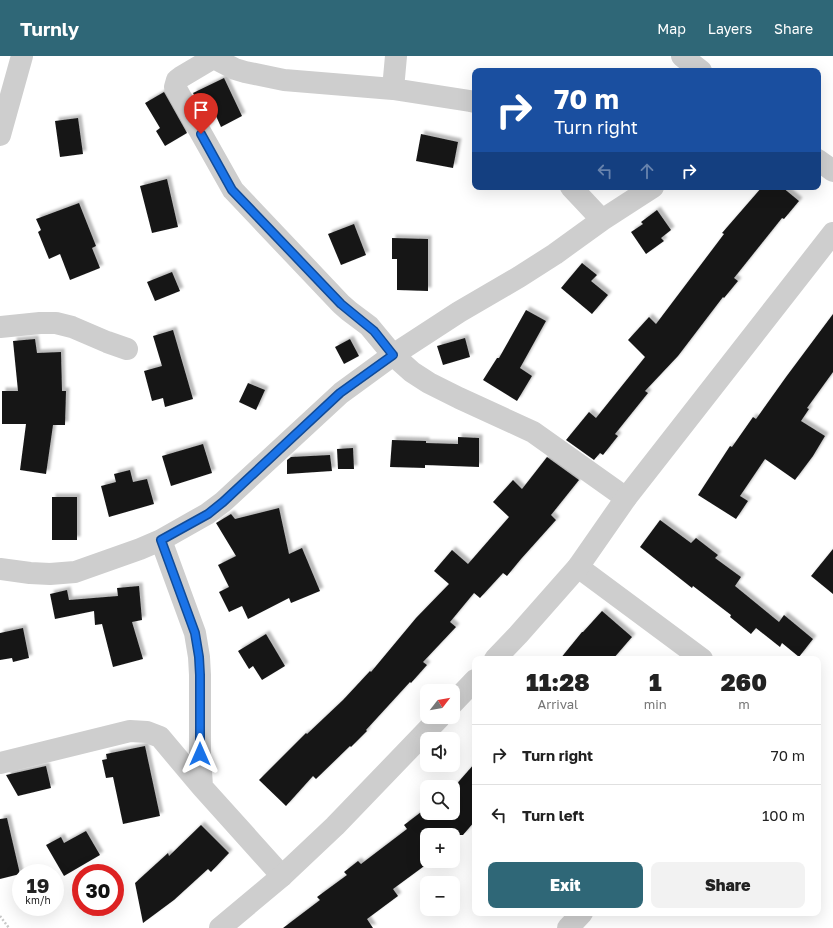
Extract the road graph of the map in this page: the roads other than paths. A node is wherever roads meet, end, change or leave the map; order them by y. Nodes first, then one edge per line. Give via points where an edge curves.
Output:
1 (22, 56) edge
2 (396, 56) edge
3 (682, 56) edge
4 (211, 57) edge
5 (697, 68) edge
6 (394, 89) junction
7 (472, 101) edge
8 (0, 135) edge
9 (821, 162) edge
10 (833, 171) edge
11 (574, 190) edge
12 (648, 190) edge
13 (602, 220) junction
14 (833, 233) edge
15 (0, 326) edge
16 (127, 348) dead end
17 (393, 355) junction
18 (626, 498) junction
19 (161, 540) junction
20 (578, 566) junction
21 (0, 569) edge
22 (498, 656) edge
23 (698, 656) edge
24 (472, 683) edge
25 (460, 696) edge
26 (433, 724) edge
27 (0, 763) edge
28 (202, 787) junction
29 (282, 876) junction
30 (579, 916) edge
31 (220, 928) edge
32 (568, 928) edge

1 - 8 street
2 - 6 street
3 - 5 street
4 - 6 street via 235,69 284,80
4 - 17 street via 181,77 175,87 232,190 341,304 374,331
6 - 7 street
9 - 10 street
11 - 13 street
12 - 13 street
13 - 17 street via 555,254
14 - 18 street
15 - 16 street via 56,323
17 - 18 street via 428,382 532,432
17 - 19 street via 340,393 208,514
18 - 20 street
19 - 21 street via 75,572 50,574
19 - 28 street via 195,633 199,657
20 - 22 street
20 - 23 street
24 - 25 street
26 - 29 street via 335,826
27 - 28 street via 130,731 147,732 160,737
28 - 29 street
29 - 31 street
30 - 32 street

